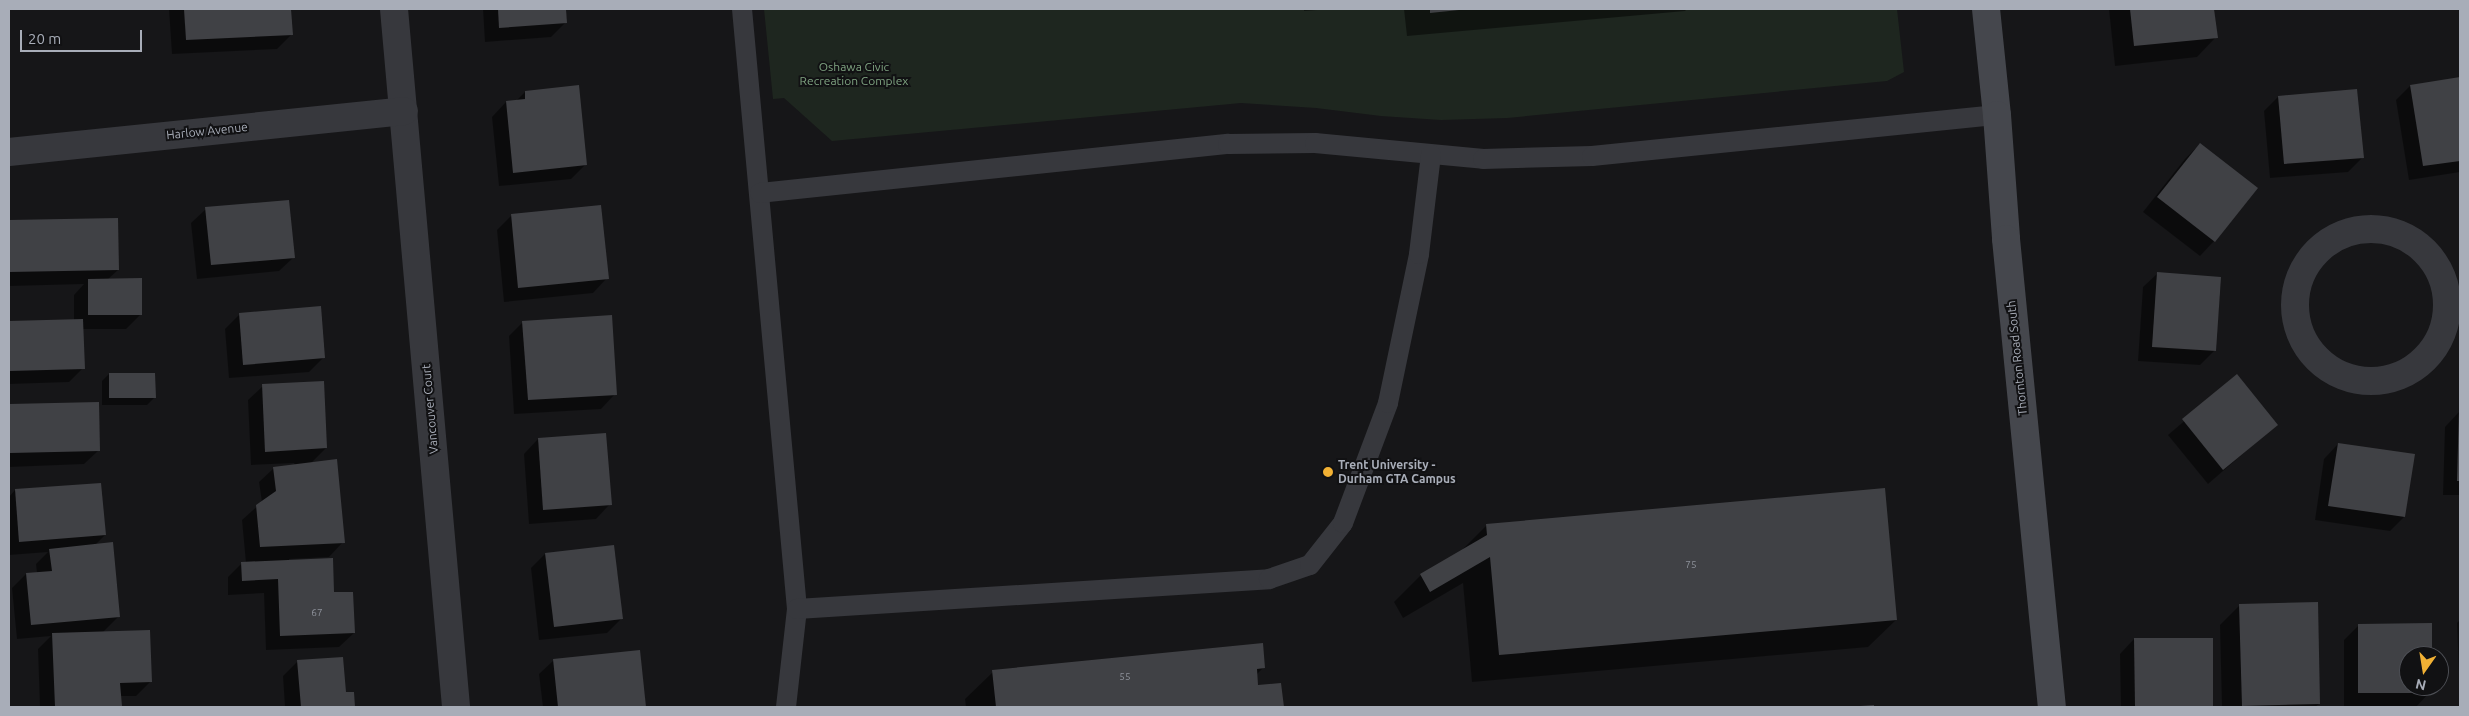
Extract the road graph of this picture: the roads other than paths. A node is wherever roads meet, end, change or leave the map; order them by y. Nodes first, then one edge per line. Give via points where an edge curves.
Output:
1 (394, 9) edge
2 (742, 9) edge
3 (1986, 9) edge
4 (404, 110) junction
5 (1997, 115) junction
6 (9, 152) edge
7 (1431, 155) junction
8 (760, 193) junction
9 (2452, 278) edge
10 (797, 609) junction
11 (456, 707) edge
12 (786, 707) edge
13 (2052, 707) edge

1 - 4 street, Vancouver Court
2 - 8 lane
3 - 5 main road, Thornton Road South
4 - 6 street, Harlow Avenue
4 - 11 street, Vancouver Court
5 - 7 lane via 1592,156 1483,159
5 - 13 main road, Thornton Road South via 2002,205
7 - 8 lane via 1315,143 1228,144
7 - 10 lane via 1419,254 1388,403 1342,523 1310,565 1269,579
8 - 10 lane
9 - 9 street via 2414,241 2391,231 2366,229 2342,234 2321,248 2305,267 2296,290 2296,315 2303,339 2318,359 2339,374 2364,380 2389,379 2412,369 2431,352 2443,330
10 - 12 lane

